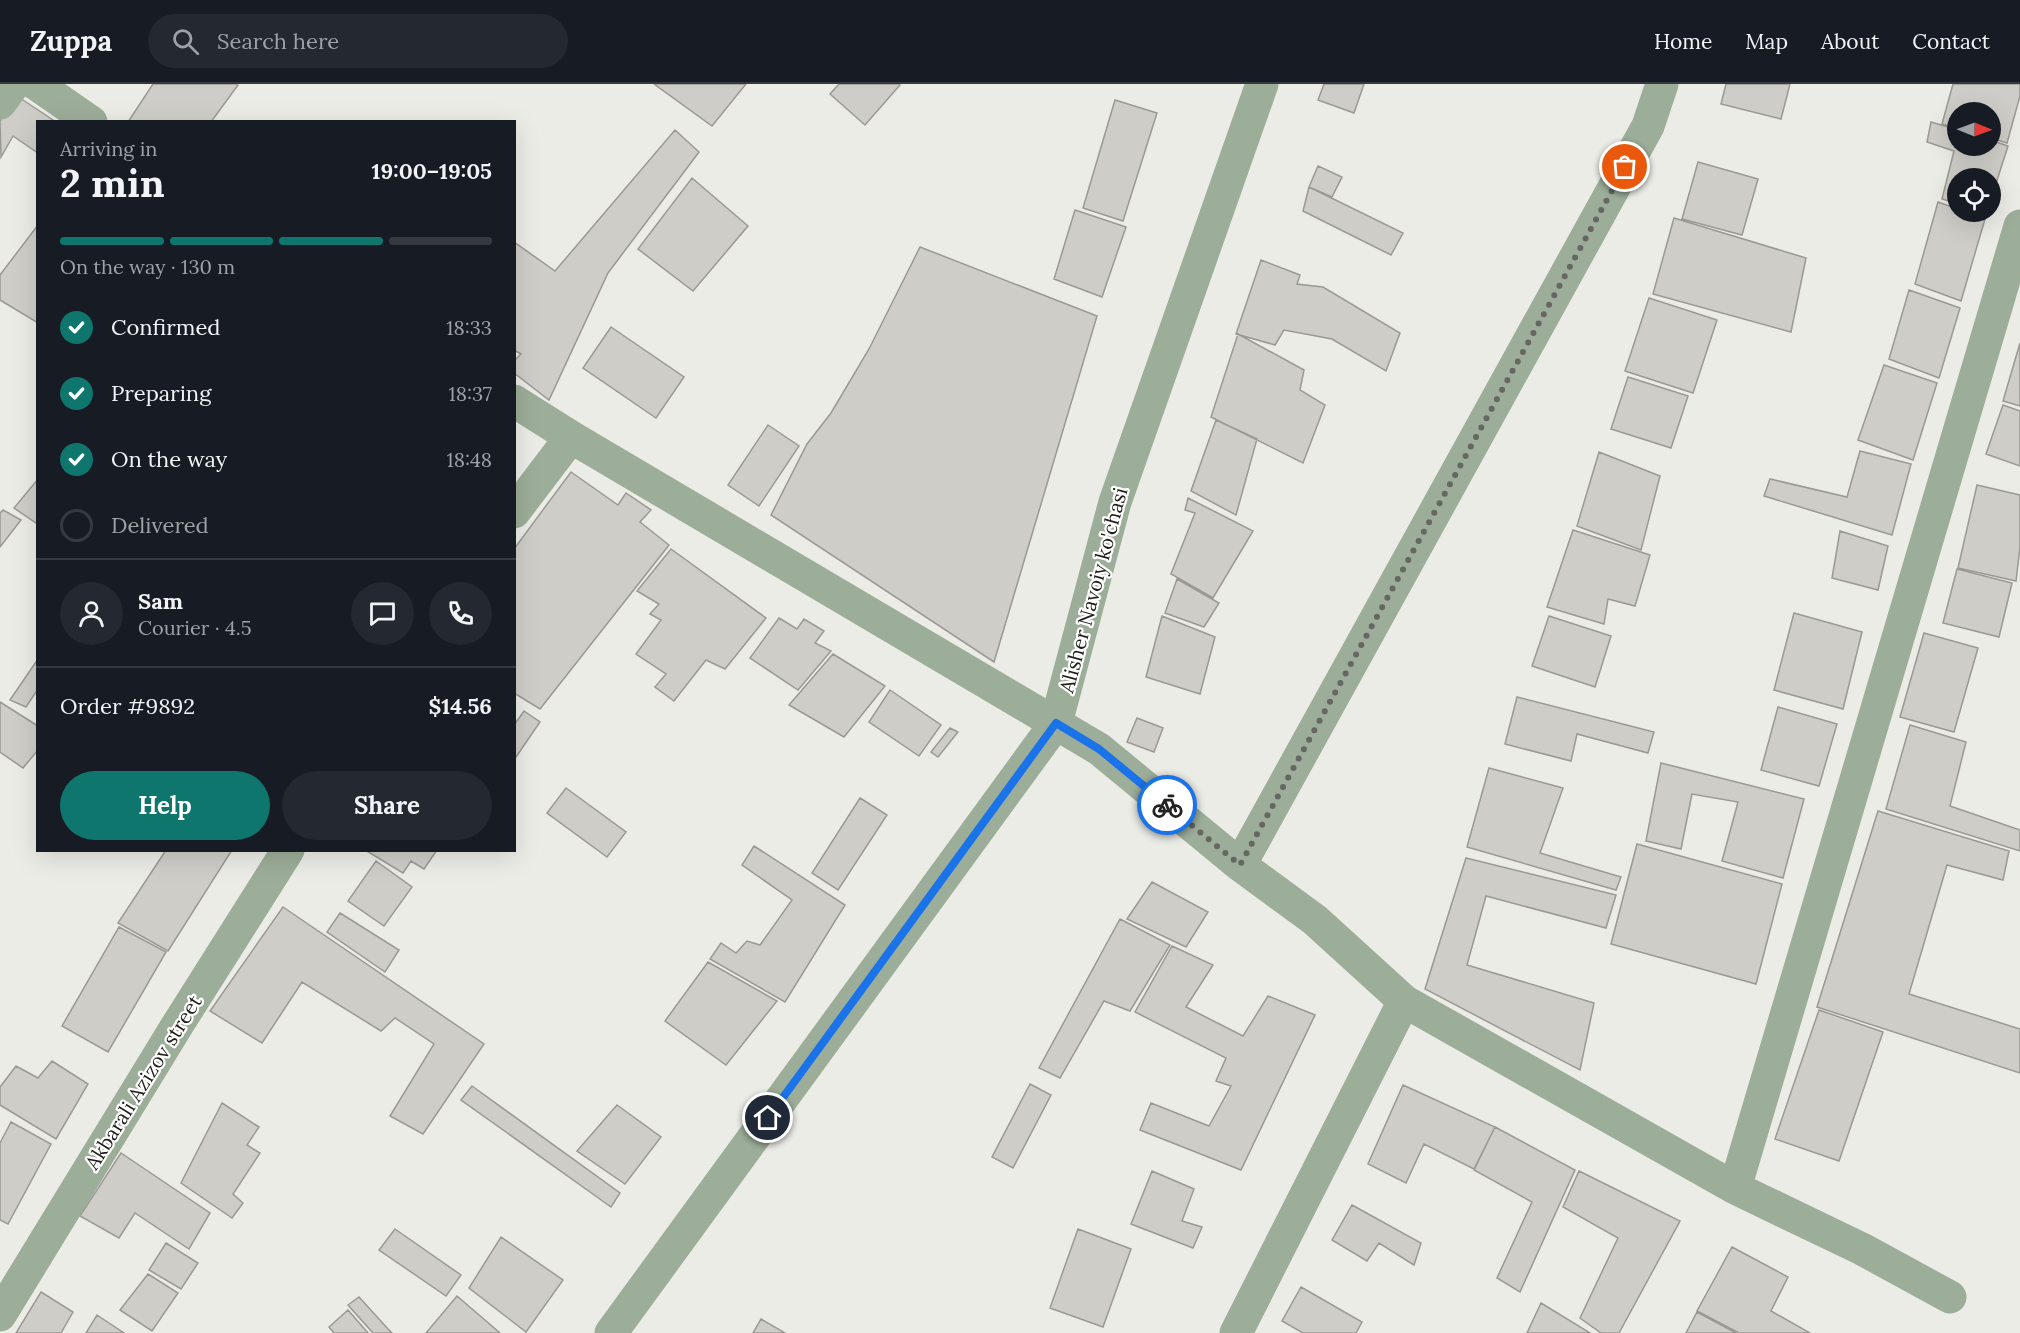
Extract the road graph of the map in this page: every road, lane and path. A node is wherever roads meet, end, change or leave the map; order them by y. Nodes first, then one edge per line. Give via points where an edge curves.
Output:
1 (14, 84) edge
2 (36, 84) edge
3 (1262, 84) edge
4 (1662, 84) edge
5 (0, 104) edge
6 (88, 120) edge
7 (2020, 225) edge
8 (516, 402) edge
9 (571, 437) junction
10 (516, 509) edge
11 (1056, 723) junction
12 (287, 852) edge
13 (1240, 865) junction
14 (1404, 1001) junction
15 (1735, 1188) junction
16 (1950, 1297) dead end
17 (0, 1315) edge
18 (611, 1333) edge
19 (1236, 1333) edge

1 - 5 street
2 - 6 street
3 - 11 street, Alisher Navoiy ko'chasi via 1115,502
4 - 13 street via 1648,126
7 - 15 street
8 - 9 street
9 - 10 street
9 - 11 street
11 - 13 street via 1099,749
11 - 18 street, Alisher Navoiy ko'chasi
12 - 17 street, Akbarali Azizov street
13 - 14 street via 1315,920
14 - 15 street
14 - 19 street
15 - 16 street via 1862,1249

